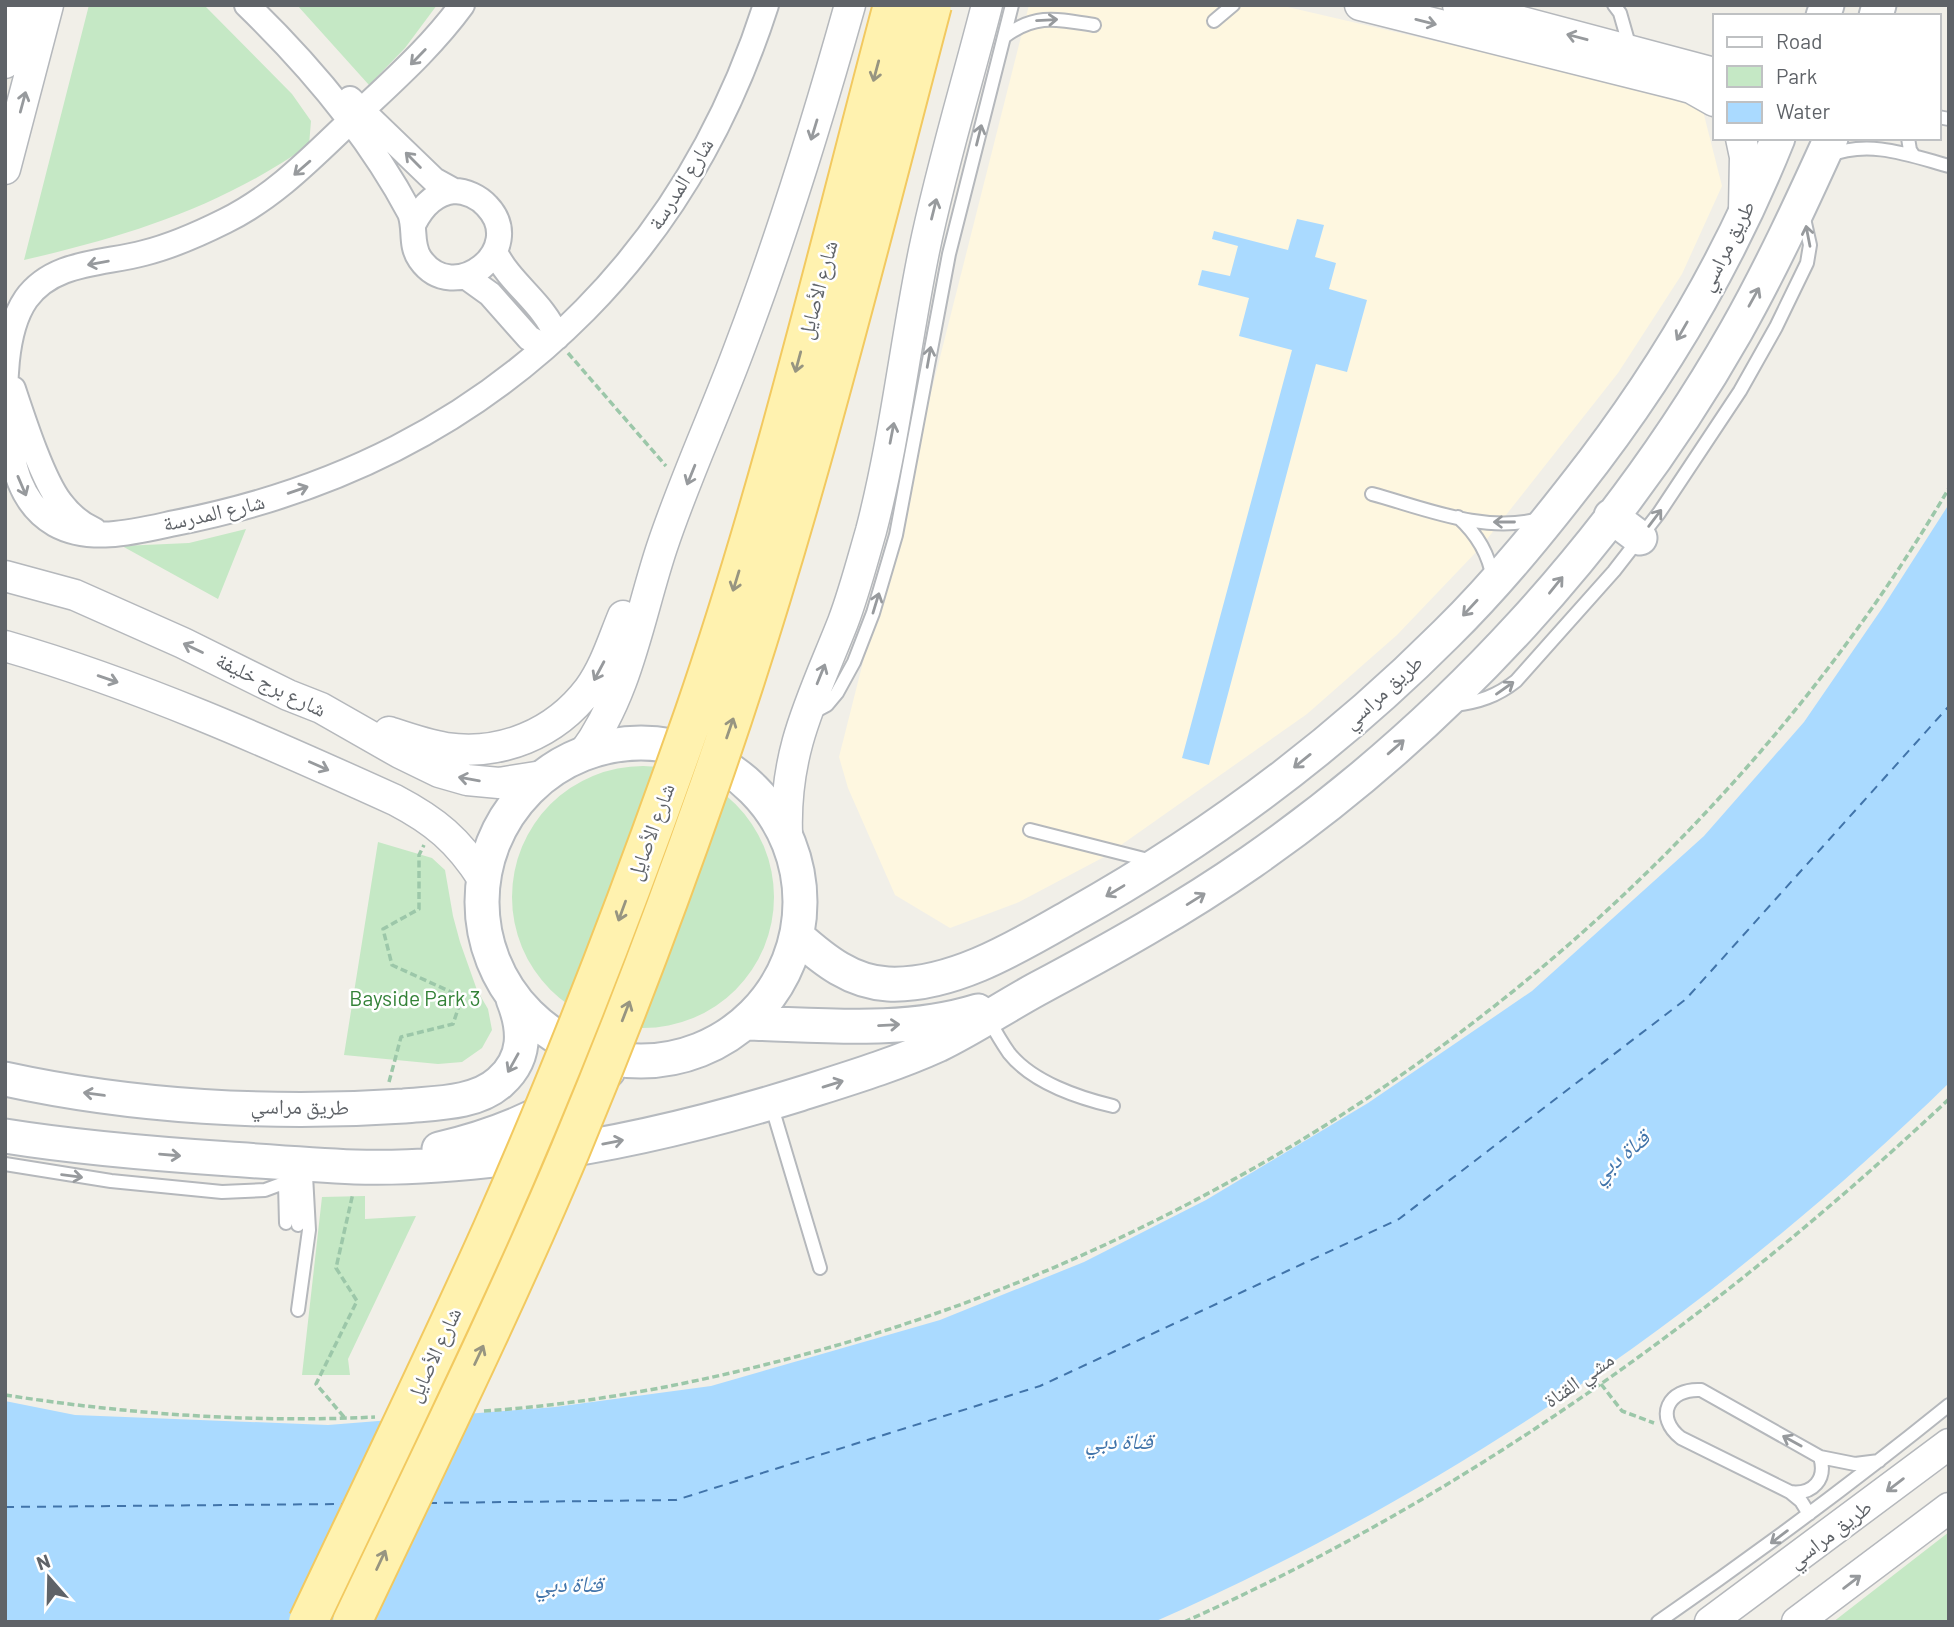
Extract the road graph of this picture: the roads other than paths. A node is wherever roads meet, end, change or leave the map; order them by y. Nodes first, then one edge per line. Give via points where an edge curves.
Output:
1 (20, 5) edge
2 (48, 5) edge
3 (247, 5) edge
4 (258, 5) edge
5 (461, 5) edge
6 (766, 5) edge
7 (837, 5) edge
8 (850, 5) edge
9 (893, 5) edge
10 (932, 5) edge
11 (987, 5) edge
12 (1012, 5) edge
13 (1233, 5) edge
14 (1360, 5) edge
15 (1458, 5) edge
16 (1615, 5) edge
17 (1214, 20) dead end
18 (1094, 24) dead end
19 (1004, 37) junction
20 (1632, 52) junction
21 (5, 63) edge
22 (834, 65) junction
23 (1713, 74) edge
24 (1713, 100) edge
25 (357, 115) junction
26 (1741, 140) edge
27 (1777, 140) edge
28 (1908, 140) edge
29 (1826, 148) edge
30 (1914, 156) junction
31 (1949, 166) edge
32 (5, 169) edge
33 (454, 191) junction
34 (1801, 205) junction
35 (1744, 217) junction
36 (414, 223) junction
37 (495, 252) junction
38 (465, 276) junction
39 (519, 285) junction
40 (500, 304) junction
41 (551, 342) junction
42 (7, 365) edge
43 (894, 487) junction
44 (1372, 494) dead end
45 (1550, 516) junction
46 (1611, 516) junction
47 (1458, 517) junction
48 (1640, 538) junction
49 (663, 545) junction
50 (5, 557) edge
51 (5, 576) edge
52 (1494, 582) junction
53 (5, 595) edge
54 (75, 595) junction
55 (128, 619) junction
56 (5, 646) edge
57 (5, 653) edge
58 (44, 657) junction
59 (1440, 706) junction
60 (321, 708) junction
61 (583, 754) junction
62 (536, 777) junction
63 (1030, 830) dead end
64 (787, 834) junction
65 (1161, 863) junction
66 (482, 879) junction
67 (798, 937) junction
68 (1030, 993) junction
69 (513, 999) junction
70 (988, 1019) junction
71 (747, 1023) junction
72 (621, 1061) junction
73 (5, 1079) edge
74 (770, 1103) junction
75 (1113, 1106) dead end
76 (5, 1136) edge
77 (5, 1164) edge
78 (314, 1174) junction
79 (292, 1224) dead end
80 (820, 1268) dead end
81 (298, 1310) dead end
82 (1949, 1405) edge
83 (1949, 1444) edge
84 (1820, 1457) junction
85 (1880, 1461) junction
86 (1790, 1492) junction
87 (1949, 1508) edge
88 (1809, 1514) junction
89 (308, 1622) edge
90 (352, 1622) edge
91 (1658, 1622) edge
92 (1710, 1622) edge
93 (1797, 1622) edge

1 - 21 street
32 -> 2 street
3 - 25 street
4 - 25 street
5 -> 25 street, شارع المدرسة via 425,50
6 - 41 street, شارع المدرسة via 738,82 683,187 612,281
7 - 22 street
8 - 22 street
9 -> 89 main road, شارع الأصايل, bridge via 771,464 672,775 600,971 494,1226
90 -> 10 main road, شارع الأصايل, bridge via 531,1240 605,1065 686,852 806,485
43 -> 11 street via 925,249
12 - 19 lane
13 - 17 lane
14 -> 24 street via 1683,86
20 -> 15 street
16 - 20 lane
19 -> 18 lane via 1037,20
43 -> 19 lane
20 - 23 street
22 -> 49 street via 766,274
33 -> 25 street via 434,180
25 - 36 street
25 -> 42 street, شارع المدرسة via 304,166 229,219 177,242 78,266 40,284 16,318
26 - 35 street
27 - 35 main road, طريق مراسي
28 - 30 lane
29 - 30 lane via 1878,148
29 - 34 main road
30 - 31 lane
33 - 36 street via 427,202
33 - 37 street via 475,197 491,210 498,223
46 -> 34 main road via 1665,444 1734,334
48 -> 34 lane via 1740,391 1804,271 1810,245
35 -> 45 main road, طريق مراسي via 1675,342
36 - 38 street via 415,248 429,269 440,275
37 - 38 street via 477,272
37 - 39 street
38 - 40 street
39 - 40 street
39 - 41 street via 548,319
40 - 41 street via 529,338
42 -> 41 street, شارع المدرسة via 6,415 14,465 30,503 55,524 104,534 236,509 356,468 442,425 502,384
64 -> 43 street via 788,786 803,719
44 - 47 lane
45 -> 47 lane via 1513,523
45 - 52 main road, طريق مراسي
46 - 48 main road
59 -> 46 main road via 1545,598
47 - 52 lane via 1482,546
59 -> 48 lane via 1483,700 1516,681
49 -> 60 street via 628,604 590,688 575,706 538,734 491,748 445,748
49 - 61 street via 613,703
50 - 54 street via 39,571
51 - 54 street, شارع برج خليفة
52 -> 65 main road, طريق مراسي via 1448,633 1339,732
53 - 55 street via 96,620
54 - 55 street, شارع برج خليفة
60 -> 55 street, شارع برج خليفة
56 - 58 street
57 - 58 street
58 -> 66 street via 251,735 395,800 434,823 466,854
68 -> 59 main road via 1144,931 1254,860 1358,780
62 -> 60 street, شارع برج خليفة via 499,783 439,772
61 - 62 main road
61 - 64 main road via 622,744 662,744 701,754 746,782
62 - 66 main road via 491,846
63 - 65 lane
64 - 67 main road via 801,885
65 -> 67 main road, طريق مراسي via 1017,947 967,969 914,982 887,984 862,979 837,969
66 - 69 main road via 485,942
67 - 71 main road via 779,984
68 - 70 main road
71 -> 68 main road via 907,1024 970,1014
69 - 72 main road via 543,1029 580,1051
69 -> 73 main road, طريق مراسي via 521,1021 522,1044 514,1065 499,1083 479,1094 441,1103 281,1109 95,1095
74 -> 70 main road via 900,1061
70 - 75 lane via 1010,1055 1029,1070 1062,1090
71 - 72 main road via 709,1047 666,1061
72 - 78 main road via 577,1094 509,1129 467,1143
78 -> 74 main road via 570,1150 675,1129
74 - 80 lane
76 -> 78 main road
77 -> 78 lane via 171,1189 242,1192 265,1190
78 - 79 lane
78 - 81 lane
82 - 85 lane
83 -> 92 street, طريق مراسي
84 - 85 lane via 1856,1464
84 - 86 lane via 1822,1473 1814,1488
84 -> 86 lane via 1701,1390 1676,1394 1666,1418 1671,1430
85 - 88 lane
86 - 88 lane
93 -> 87 street
88 -> 91 lane

